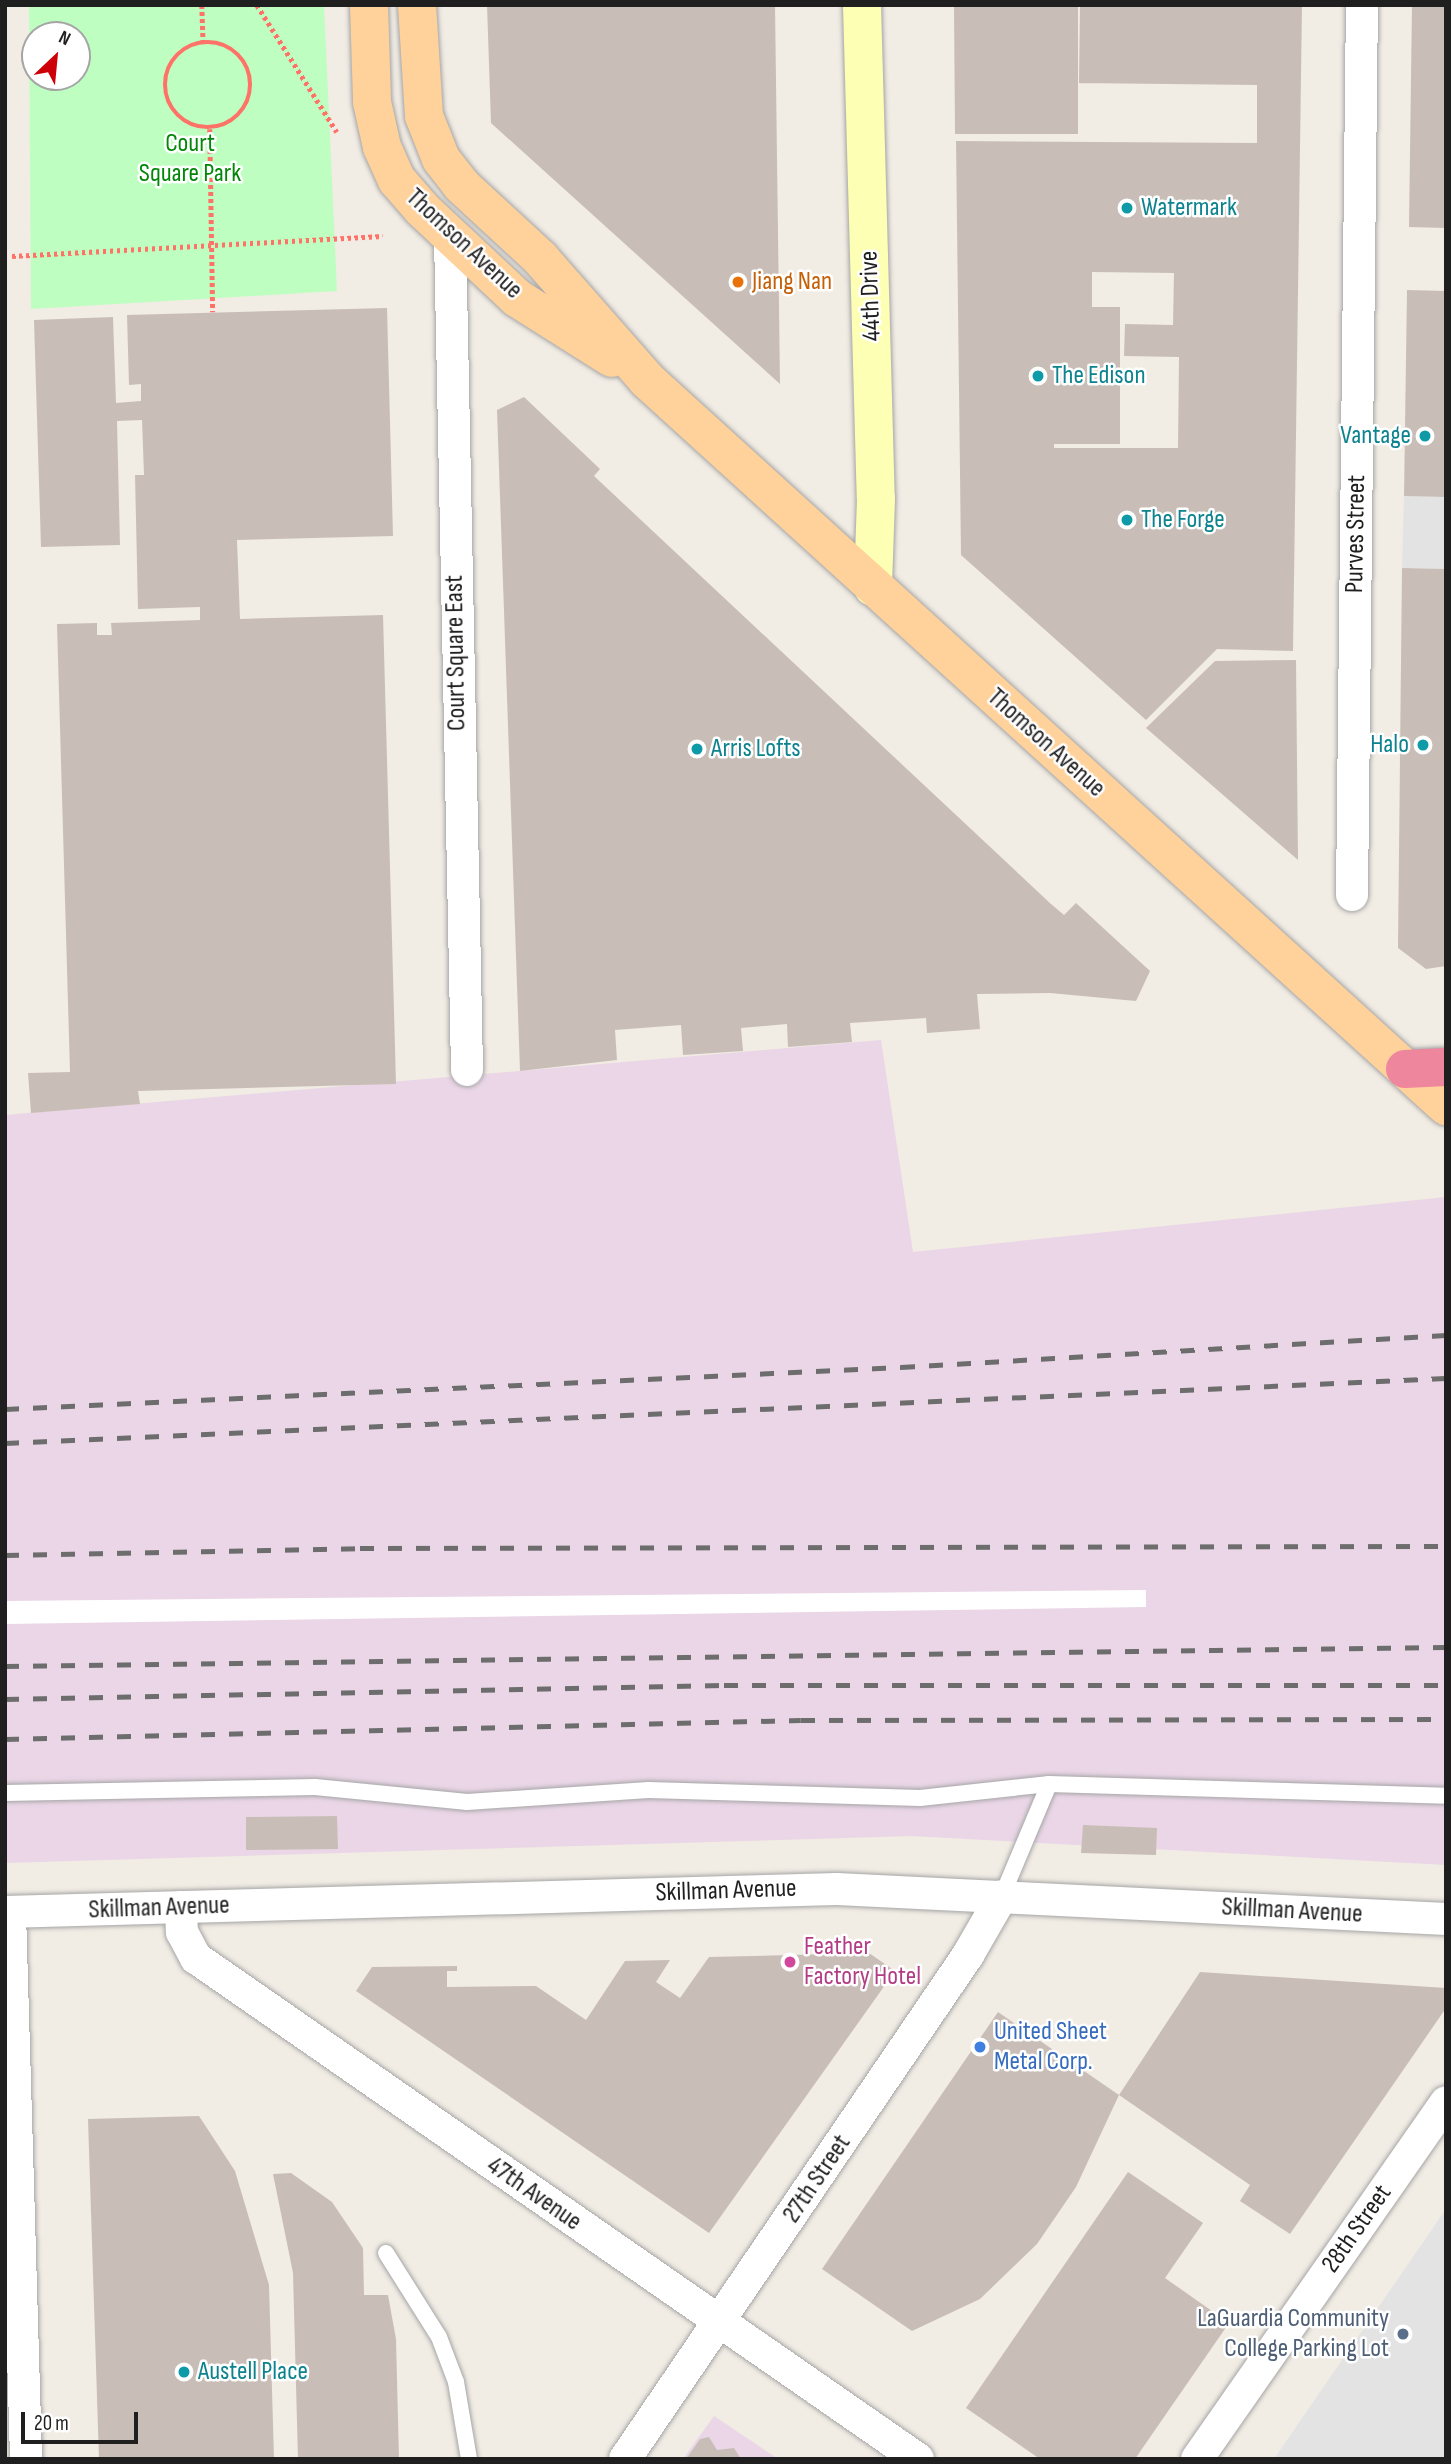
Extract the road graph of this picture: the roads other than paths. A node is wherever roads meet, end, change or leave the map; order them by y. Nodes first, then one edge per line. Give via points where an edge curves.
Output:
1 (369, 5) edge
2 (417, 5) edge
3 (862, 5) edge
4 (1362, 5) edge
5 (450, 237) junction
6 (647, 380) junction
7 (873, 587) junction
8 (1352, 895) dead end
9 (1446, 1067) edge
10 (1405, 1069) junction
11 (467, 1070) dead end
12 (1446, 1106) edge
13 (1049, 1784) junction
14 (5, 1793) edge
15 (1446, 1796) edge
16 (1002, 1896) junction
17 (181, 1907) junction
18 (7, 1912) edge
19 (1446, 1919) edge
20 (9, 1999) edge
21 (1446, 2102) edge
22 (386, 2253) dead end
23 (719, 2323) junction
24 (26, 2459) edge
25 (469, 2459) edge
26 (625, 2459) edge
27 (918, 2459) edge
28 (1197, 2459) edge

1 - 5 main road, Thomson Avenue via 372,102 387,162 409,196
2 - 6 main road, Thomson Avenue via 420,94 440,159 461,185 540,258
3 - 7 street, 44th Drive via 876,499
4 - 8 street, Purves Street
5 - 6 main road, Thomson Avenue via 517,298
5 - 11 street, Court Square East
6 - 7 main road, Thomson Avenue
7 - 10 main road, Thomson Avenue
9 - 10 highway
10 - 12 main road, Thomson Avenue
13 - 14 lane via 920,1798 649,1790 467,1802 315,1787
13 - 15 lane
13 - 16 lane
16 - 17 street, Skillman Avenue via 837,1889
16 - 19 street, Skillman Avenue
16 - 23 street, 27th Street via 968,1955
17 - 18 street, Skillman Avenue
17 - 23 street, 47th Avenue via 182,1932 196,1958
18 - 20 street
20 - 24 street
21 - 28 street, 28th Street
22 - 25 lane via 439,2337 456,2382
23 - 26 street, 27th Street
23 - 27 street, 47th Avenue

